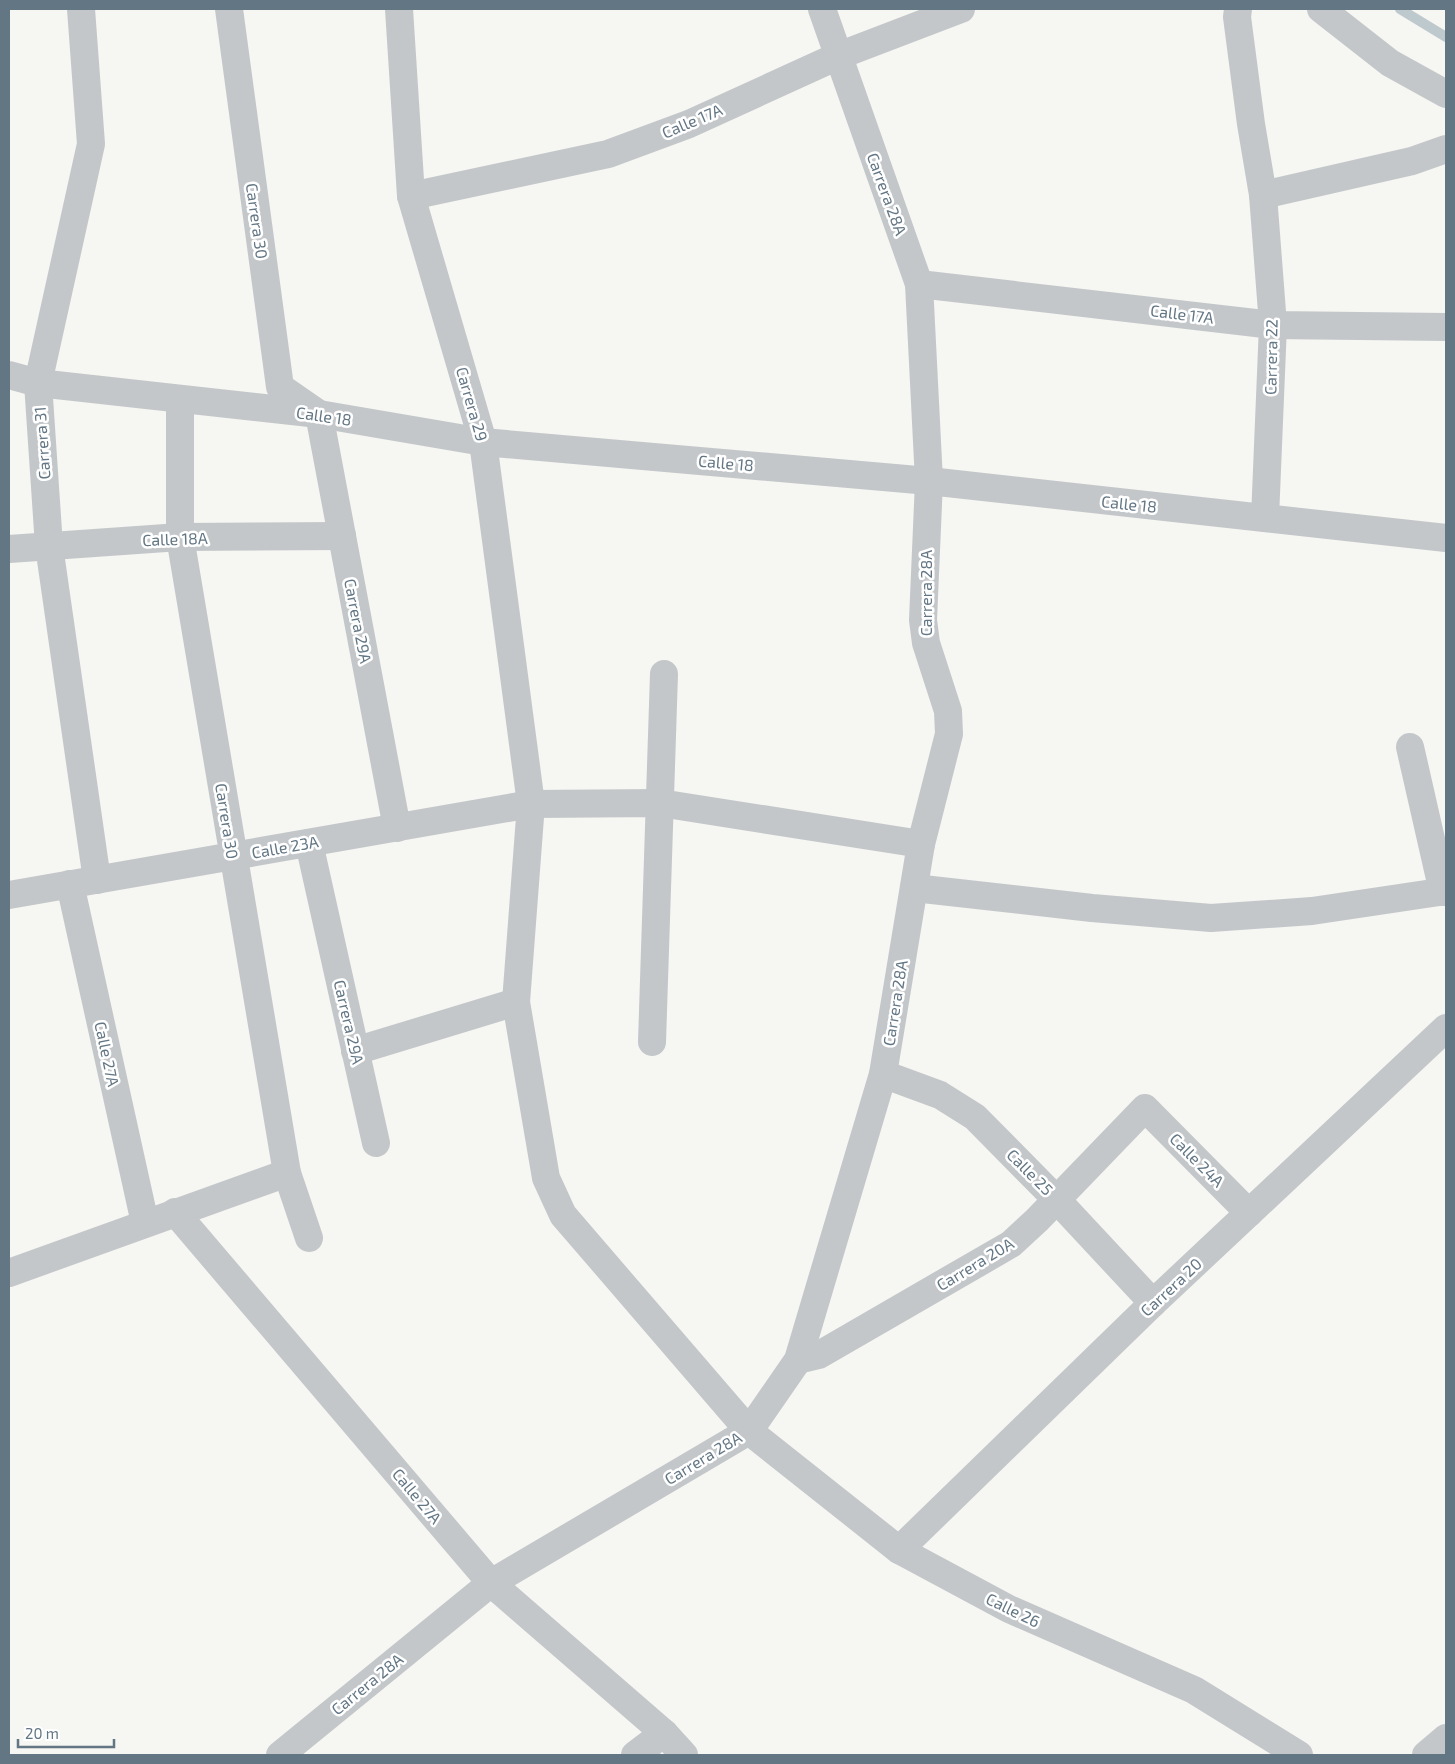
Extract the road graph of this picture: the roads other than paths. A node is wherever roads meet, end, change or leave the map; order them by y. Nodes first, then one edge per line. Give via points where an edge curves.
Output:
1 (81, 9) edge
2 (229, 9) edge
3 (399, 9) edge
4 (822, 9) edge
5 (961, 9) edge
6 (1238, 9) edge
7 (1321, 9) edge
8 (838, 56) junction
9 (1446, 94) edge
10 (1446, 149) edge
11 (1263, 195) junction
12 (410, 196) junction
13 (919, 284) junction
14 (1274, 325) junction
15 (1446, 327) edge
16 (9, 375) edge
17 (38, 384) junction
18 (180, 399) junction
19 (319, 414) junction
20 (483, 442) junction
21 (929, 481) junction
22 (1265, 518) junction
23 (342, 536) junction
24 (180, 537) junction
25 (1446, 538) edge
26 (49, 546) junction
27 (9, 549) edge
28 (664, 674) dead end
29 (1410, 747) dead end
30 (660, 803) junction
31 (531, 804) junction
32 (397, 828) junction
33 (309, 843) junction
34 (921, 844) junction
35 (233, 856) junction
36 (97, 880) junction
37 (70, 884) junction
38 (914, 888) junction
39 (1445, 891) edge
40 (9, 895) edge
41 (516, 1002) junction
42 (1446, 1028) edge
43 (652, 1042) dead end
44 (356, 1051) junction
45 (883, 1074) junction
46 (1146, 1108) joint
47 (376, 1143) dead end
48 (287, 1173) junction
49 (1057, 1200) junction
50 (175, 1212) junction
51 (1249, 1213) junction
52 (145, 1223) junction
53 (309, 1238) dead end
54 (9, 1273) edge
55 (1153, 1303) junction
56 (798, 1360) junction
57 (749, 1431) junction
58 (899, 1550) junction
59 (491, 1583) junction
60 (664, 1733) junction
61 (1446, 1738) edge
62 (285, 1754) edge
63 (635, 1755) edge
64 (684, 1755) edge
65 (1298, 1755) edge
66 (1426, 1755) edge

1 - 17 street, Carrera 31 via 92,144
2 - 19 street, Carrera 30 via 280,386
3 - 12 street, Carrera 29
4 - 8 street, Carrera 28A
5 - 8 street, Calle 17A
6 - 11 street, Carrera 22 via 1250,124
7 - 9 street via 1390,63
8 - 12 street, Calle 17A via 689,124 608,154
8 - 13 street, Carrera 28A
10 - 11 street via 1412,161
11 - 14 street, Carrera 22
12 - 20 street, Carrera 29
13 - 14 street, Calle 17A
13 - 21 street, Carrera 28A
14 - 15 street, Calle 17A
14 - 22 street, Carrera 22
16 - 17 street, Calle 18
17 - 18 street, Calle 18
17 - 26 street, Carrera 31
18 - 19 street, Calle 18
18 - 24 street, Carrera 30
19 - 20 street, Calle 18
19 - 23 street, Carrera 29A
20 - 21 street, Calle 18
20 - 31 street, Carrera 29
21 - 22 street, Calle 18
21 - 34 street, Carrera 28A via 923,620 926,643 948,712 949,734
22 - 25 street, Calle 18
23 - 24 street, Calle 18A
23 - 32 street, Carrera 29A
24 - 26 street, Calle 18A
24 - 35 street, Carrera 30
26 - 27 street, Calle 18A
26 - 36 street, Carrera 31
28 - 30 street
29 - 39 street
30 - 31 street, Calle 23A
30 - 34 street, Calle 23A
30 - 43 street
31 - 32 street, Calle 23A
31 - 41 street, Carrera 29
32 - 33 street, Calle 23A
33 - 35 street, Calle 23A
33 - 44 street, Carrera 29A
34 - 38 street, Carrera 28A
35 - 36 street, Calle 23A
35 - 48 street, Carrera 30
36 - 37 street, Calle 23A
37 - 40 street, Calle 23A
37 - 52 street, Calle 27A
38 - 39 street via 1211,918 1312,912
38 - 45 street, Carrera 28A
41 - 44 street
41 - 57 street, Calle 26 via 546,1178 563,1215
42 - 51 street, Carrera 20
44 - 47 street, Carrera 29A
45 - 49 street, Calle 25 via 940,1095 975,1116
45 - 56 street, Carrera 28A
46 - 49 street, Carrera 20A
46 - 51 street, Calle 24A
48 - 50 street
48 - 53 street, Carrera 30
49 - 55 street, Calle 25
49 - 56 street, Carrera 20A via 1011,1244 819,1355
50 - 52 street
50 - 59 street, Calle 27A
51 - 55 street, Carrera 20
52 - 54 street
55 - 58 street, Carrera 20
56 - 57 street, Carrera 28A
57 - 58 street, Calle 26
57 - 59 street, Carrera 28A
58 - 65 street, Calle 26 via 1009,1609 1194,1690
59 - 60 street, Calle 27A
59 - 62 street, Carrera 28A
60 - 63 street
60 - 64 street, Calle 27A
61 - 66 street

